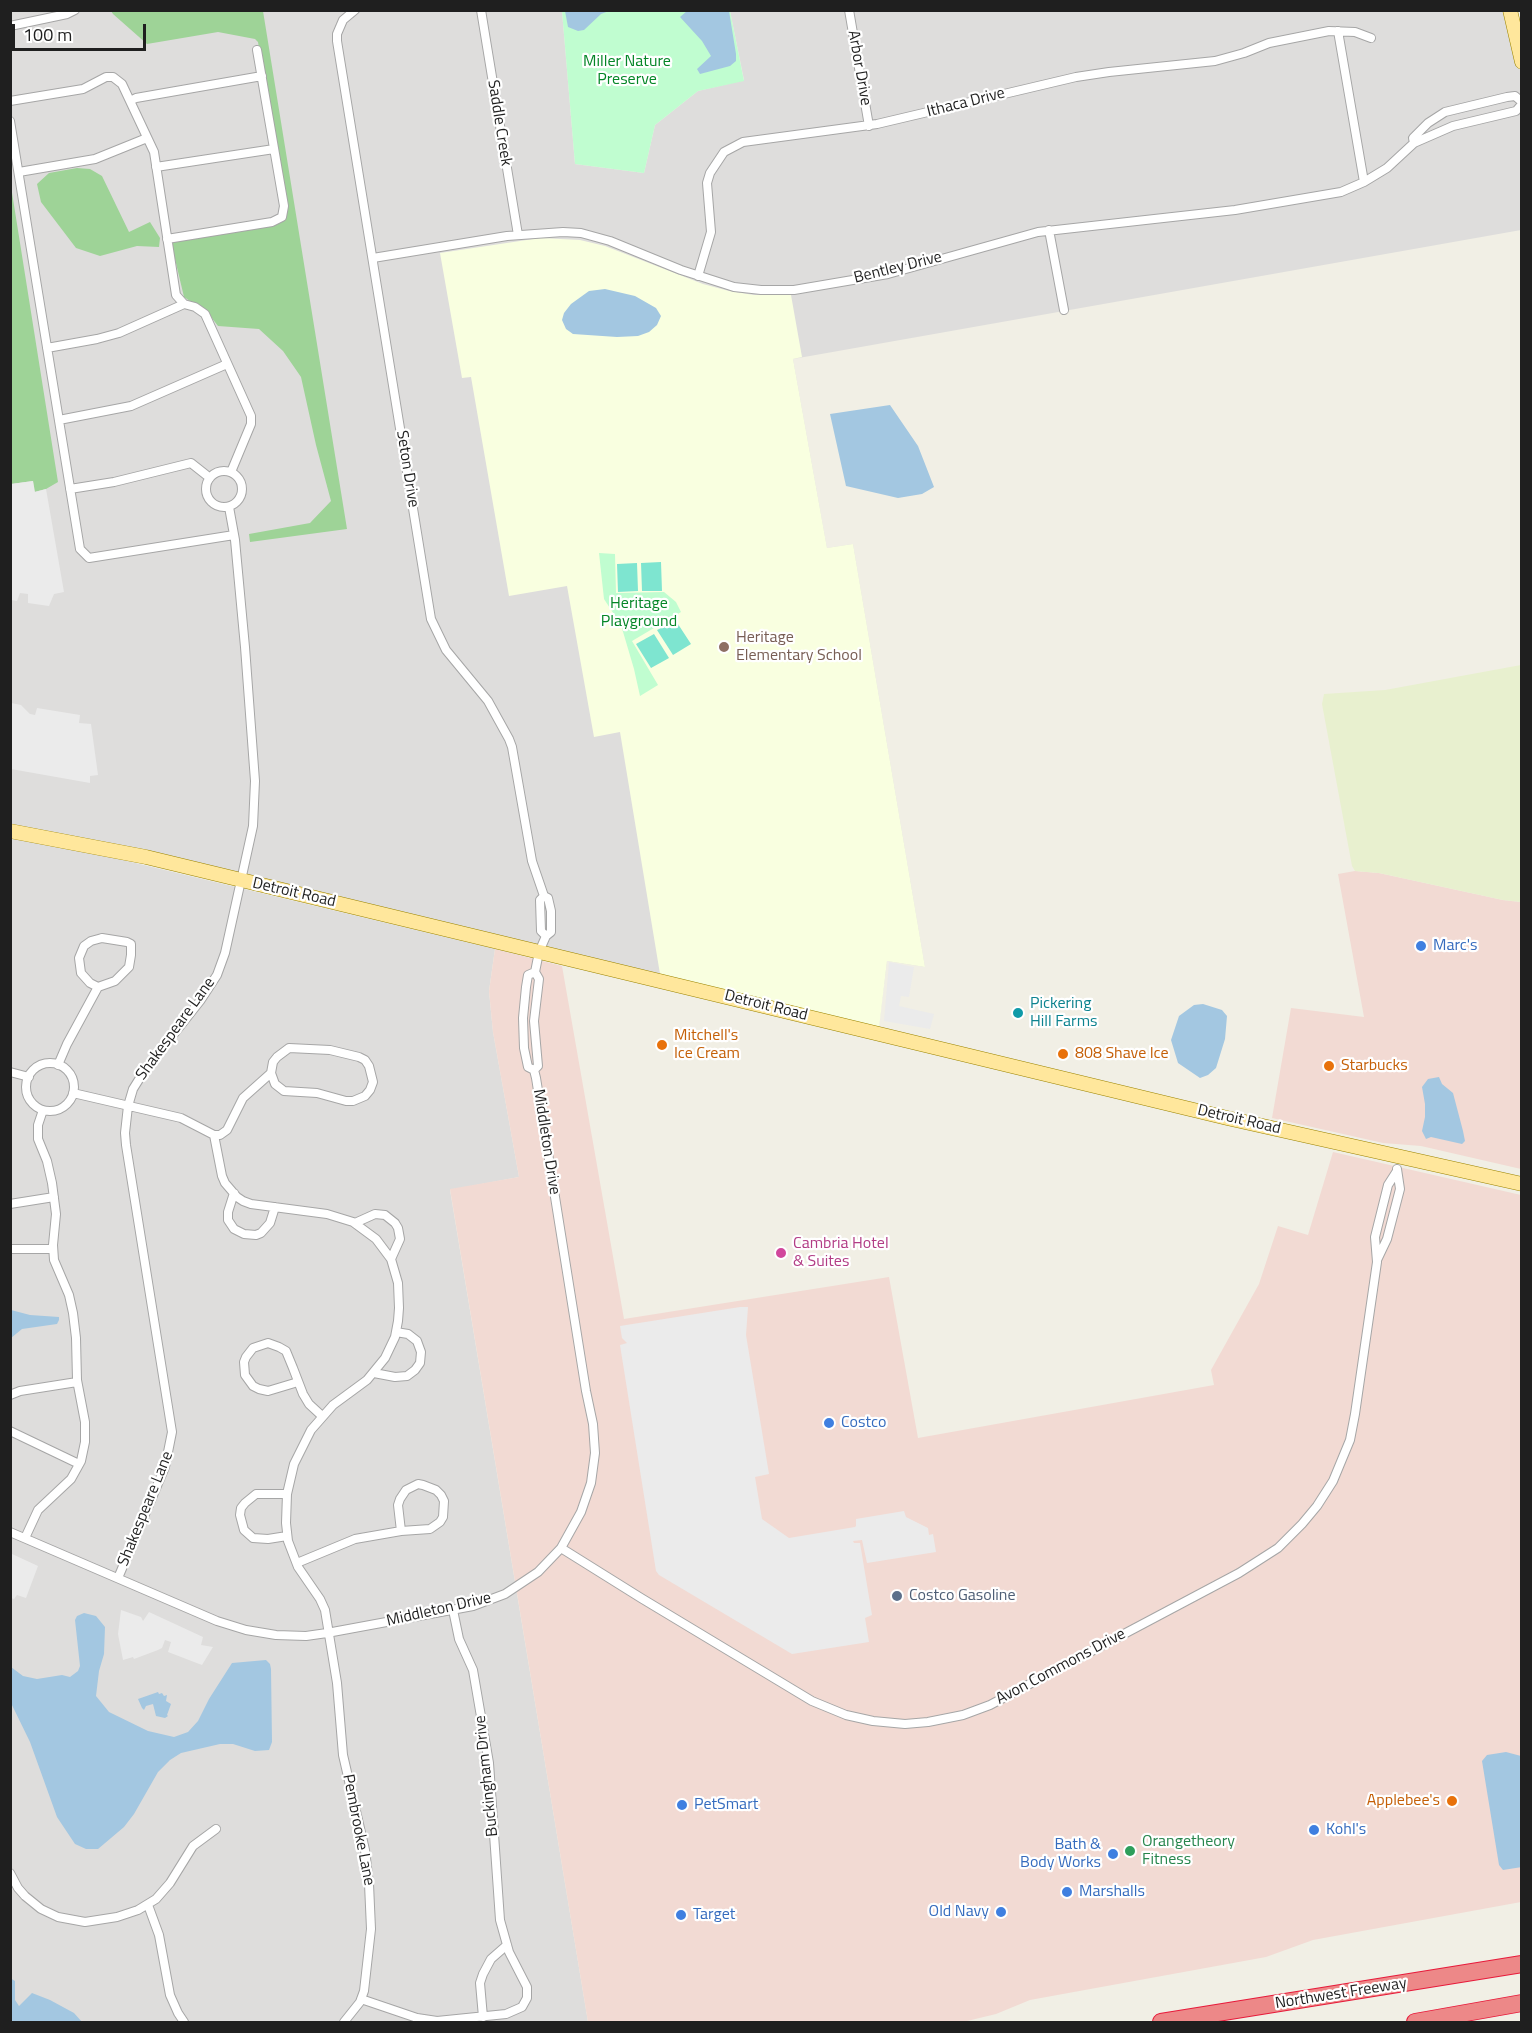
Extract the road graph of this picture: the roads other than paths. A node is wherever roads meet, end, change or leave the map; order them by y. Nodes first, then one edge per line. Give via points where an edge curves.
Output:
1 (75, 10) edge
2 (355, 10) edge
3 (481, 10) edge
4 (849, 10) edge
5 (1510, 10) edge
6 (10, 26) edge
7 (1338, 31) junction
8 (1371, 38) dead end
9 (257, 50) dead end
10 (1521, 62) edge
11 (262, 76) junction
12 (10, 101) edge
13 (130, 101) junction
14 (1521, 103) edge
15 (10, 121) edge
16 (869, 126) junction
17 (147, 138) junction
18 (1414, 143) junction
19 (274, 149) junction
20 (156, 166) junction
21 (19, 172) junction
22 (1364, 182) junction
23 (1049, 230) junction
24 (518, 235) junction
25 (167, 239) junction
26 (373, 258) junction
27 (698, 276) junction
28 (184, 304) junction
29 (1064, 310) dead end
30 (47, 348) junction
31 (227, 364) junction
32 (59, 420) junction
33 (231, 472) junction
34 (210, 478) junction
35 (70, 489) junction
36 (229, 507) junction
37 (234, 535) junction
38 (10, 831) edge
39 (240, 880) junction
40 (539, 952) junction
41 (98, 987) junction
42 (58, 1065) junction
43 (10, 1072) edge
44 (271, 1073) junction
45 (29, 1077) junction
46 (73, 1093) junction
47 (128, 1106) junction
48 (43, 1110) junction
49 (214, 1135) junction
50 (1399, 1157) junction
51 (1521, 1184) edge
52 (234, 1193) junction
53 (54, 1197) junction
54 (10, 1204) edge
55 (275, 1208) junction
56 (355, 1223) junction
57 (10, 1248) edge
58 (53, 1249) junction
59 (391, 1260) junction
60 (396, 1332) junction
61 (374, 1373) junction
62 (78, 1382) junction
63 (298, 1382) junction
64 (10, 1395) edge
65 (322, 1416) junction
66 (10, 1431) edge
67 (79, 1464) junction
68 (287, 1494) junction
69 (401, 1531) junction
70 (10, 1532) edge
71 (287, 1536) junction
72 (25, 1538) junction
73 (561, 1548) junction
74 (297, 1563) junction
75 (118, 1578) junction
76 (453, 1610) junction
77 (329, 1633) junction
78 (216, 1829) dead end
79 (10, 1873) edge
80 (148, 1905) junction
81 (507, 1945) junction
82 (1521, 1964) edge
83 (361, 1999) junction
84 (1521, 2003) edge
85 (483, 2017) junction
86 (184, 2022) edge
87 (344, 2022) edge
88 (1161, 2022) edge
89 (1414, 2022) edge

1 - 6 street
2 - 26 street, Seton Drive via 343,20 337,41
3 - 24 street, Saddle Creek
4 - 16 street, Arbor Drive
5 - 10 main road
7 - 8 street, Ithaca Drive
7 - 16 street, Ithaca Drive via 1269,43 1215,61 1076,77
7 - 22 street
9 - 11 street
11 - 13 street
11 - 19 street
12 - 13 street via 83,89 113,77 122,84
13 - 17 street
14 - 18 street, Bentley Drive via 1516,111 1453,126
14 - 18 street, Bentley Drive via 1515,96 1445,112 1428,123 1413,138
15 - 21 street
16 - 27 street, Ithaca Drive via 755,139 724,152 707,183 711,232
17 - 20 street
17 - 21 street via 95,159
18 - 22 street, Bentley Drive
19 - 20 street
19 - 25 street via 284,206 282,217 272,222
20 - 25 street
21 - 30 street
22 - 23 street, Bentley Drive via 1341,192 1235,210
23 - 27 street, Bentley Drive via 888,274 794,290 746,289
23 - 29 street
24 - 26 street, Bentley Drive
24 - 27 street, Bentley Drive via 562,232 595,237
25 - 28 street via 176,295
26 - 40 street, Seton Drive via 431,619 446,650 488,701 509,739 532,861 551,911 551,932
28 - 30 street via 119,333
28 - 31 street via 205,314
30 - 32 street
31 - 32 street via 131,406
31 - 33 street via 251,416
32 - 35 street
33 - 34 street via 219,472
33 - 36 street via 242,490 239,500
34 - 35 street via 191,463
34 - 36 street via 206,488 210,500 219,507
35 - 37 street via 80,549 89,558
36 - 37 street, Shakespeare Lane
37 - 39 street, Shakespeare Lane via 255,789 253,826
38 - 39 main road, Detroit Road
39 - 40 main road, Detroit Road
39 - 47 street, Shakespeare Lane via 217,975 142,1073
40 - 50 main road, Detroit Road
40 - 73 street, Middleton Drive via 534,1021 538,1066 534,1070 594,1438 586,1500
41 - 41 street via 115,981 129,967 131,944 102,938 84,946 79,958 81,973
41 - 42 street
42 - 45 street via 42,1065
42 - 46 street via 73,1079
43 - 45 street
44 - 44 street via 273,1062 289,1048 330,1050 365,1060 373,1073 373,1082 365,1096 346,1101 317,1093 284,1091 275,1084
44 - 49 street via 243,1098 224,1133
45 - 48 street via 30,1099
46 - 47 street
46 - 48 street via 60,1109
47 - 49 street via 189,1121
47 - 75 street, Shakespeare Lane via 126,1145 172,1432 165,1467
48 - 53 street via 38,1139 50,1171
49 - 52 street via 222,1176
50 - 51 main road, Detroit Road
50 - 73 street, Avon Commons Drive via 1375,1237 1377,1262 1350,1440 1333,1481 1302,1524 1267,1556 1239,1573 990,1705 963,1715 905,1724 846,1715 812,1701
52 - 55 street via 243,1202
52 - 55 street via 228,1220 244,1234 261,1233
53 - 54 street
53 - 58 street
55 - 56 street via 327,1214
56 - 59 street via 376,1239
56 - 59 street via 375,1214 385,1215 395,1223 400,1239
57 - 58 street
58 - 62 street via 71,1302
59 - 60 street via 399,1297
60 - 61 street via 386,1358
60 - 61 street via 417,1341 420,1363 407,1376
61 - 65 street
62 - 64 street
62 - 67 street via 86,1432
63 - 63 street via 286,1351 279,1347 261,1345 246,1357 245,1375 259,1389 268,1391
63 - 65 street via 309,1404
65 - 68 street via 294,1464
66 - 67 street
67 - 72 street via 68,1484 34,1516
68 - 71 street
68 - 71 street via 256,1494 241,1508 240,1515 244,1530 253,1538
69 - 69 street via 426,1530 440,1522 444,1500 436,1490 418,1484 406,1490 398,1505
69 - 74 street via 355,1539
70 - 72 street, Middleton Drive
71 - 74 street, Pembrooke Lane
72 - 75 street, Middleton Drive
73 - 76 street, Middleton Drive via 538,1572 515,1588 485,1602
74 - 77 street, Pembrooke Lane via 323,1605
75 - 77 street, Middleton Drive via 246,1630 290,1636
76 - 77 street, Middleton Drive
76 - 81 street, Buckingham Drive via 459,1639 473,1670 489,1763 499,1913
77 - 83 street, Pembrooke Lane via 343,1755 369,1884 370,1955
78 - 80 street via 193,1846 170,1883
79 - 80 street via 34,1904 66,1920 98,1921 130,1914
80 - 86 street via 159,1935 170,1995
81 - 85 street via 491,1959 480,1983
81 - 85 street, Buckingham Drive via 527,1986 527,1998 515,2011
82 - 88 highway, Northwest Freeway
83 - 85 street, Buckingham Drive via 428,2020
83 - 87 street, Pembrooke Lane
84 - 89 highway

